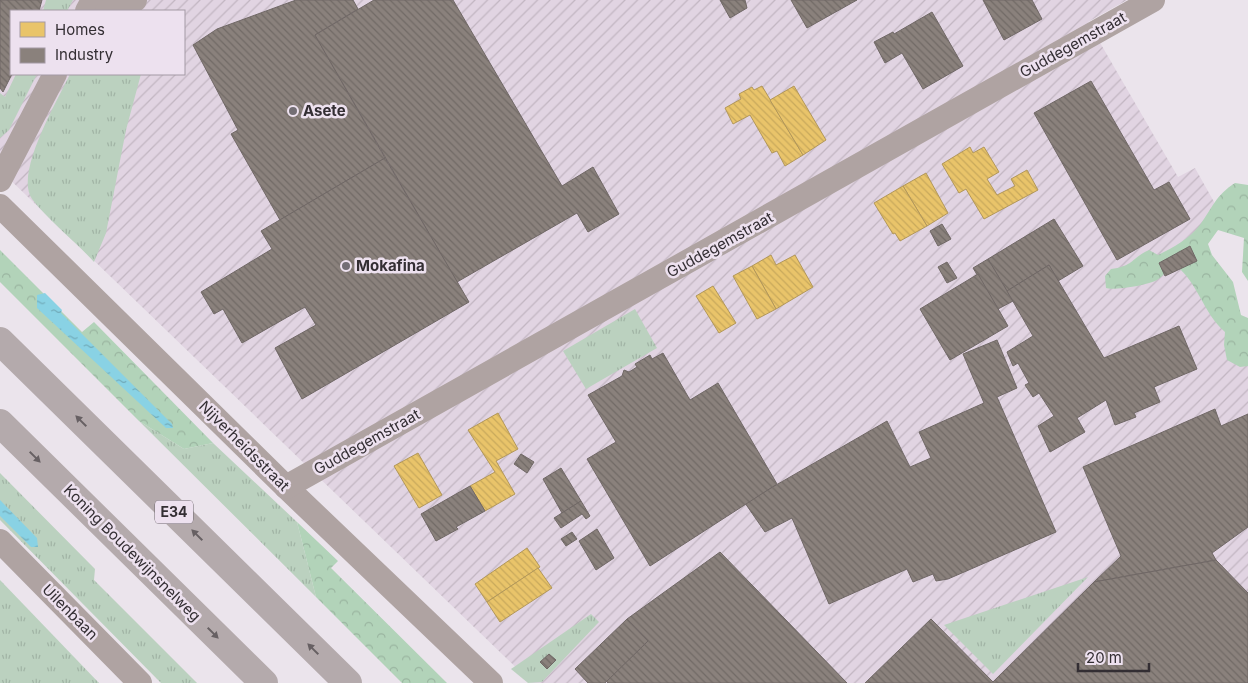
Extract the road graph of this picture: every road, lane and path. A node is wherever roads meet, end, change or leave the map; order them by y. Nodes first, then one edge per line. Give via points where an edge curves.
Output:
1 (136, 0) edge
2 (1153, 0) edge
3 (110, 10) edge
4 (54, 75) edge
5 (0, 180) edge
6 (0, 206) edge
7 (0, 341) edge
8 (0, 423) edge
9 (286, 487) junction
10 (0, 541) edge
11 (140, 683) edge
12 (264, 683) edge
13 (348, 683) edge
14 (491, 683) edge

1 - 3 street
2 - 9 street, Guddegemstraat
4 - 5 street
6 - 9 street, Nijverheidsstraat
13 -> 7 highway, E34
8 -> 12 highway, Koning Boudewijnsnelweg
9 - 14 street, Nijverheidsstraat
10 - 11 street, Uilenbaan

